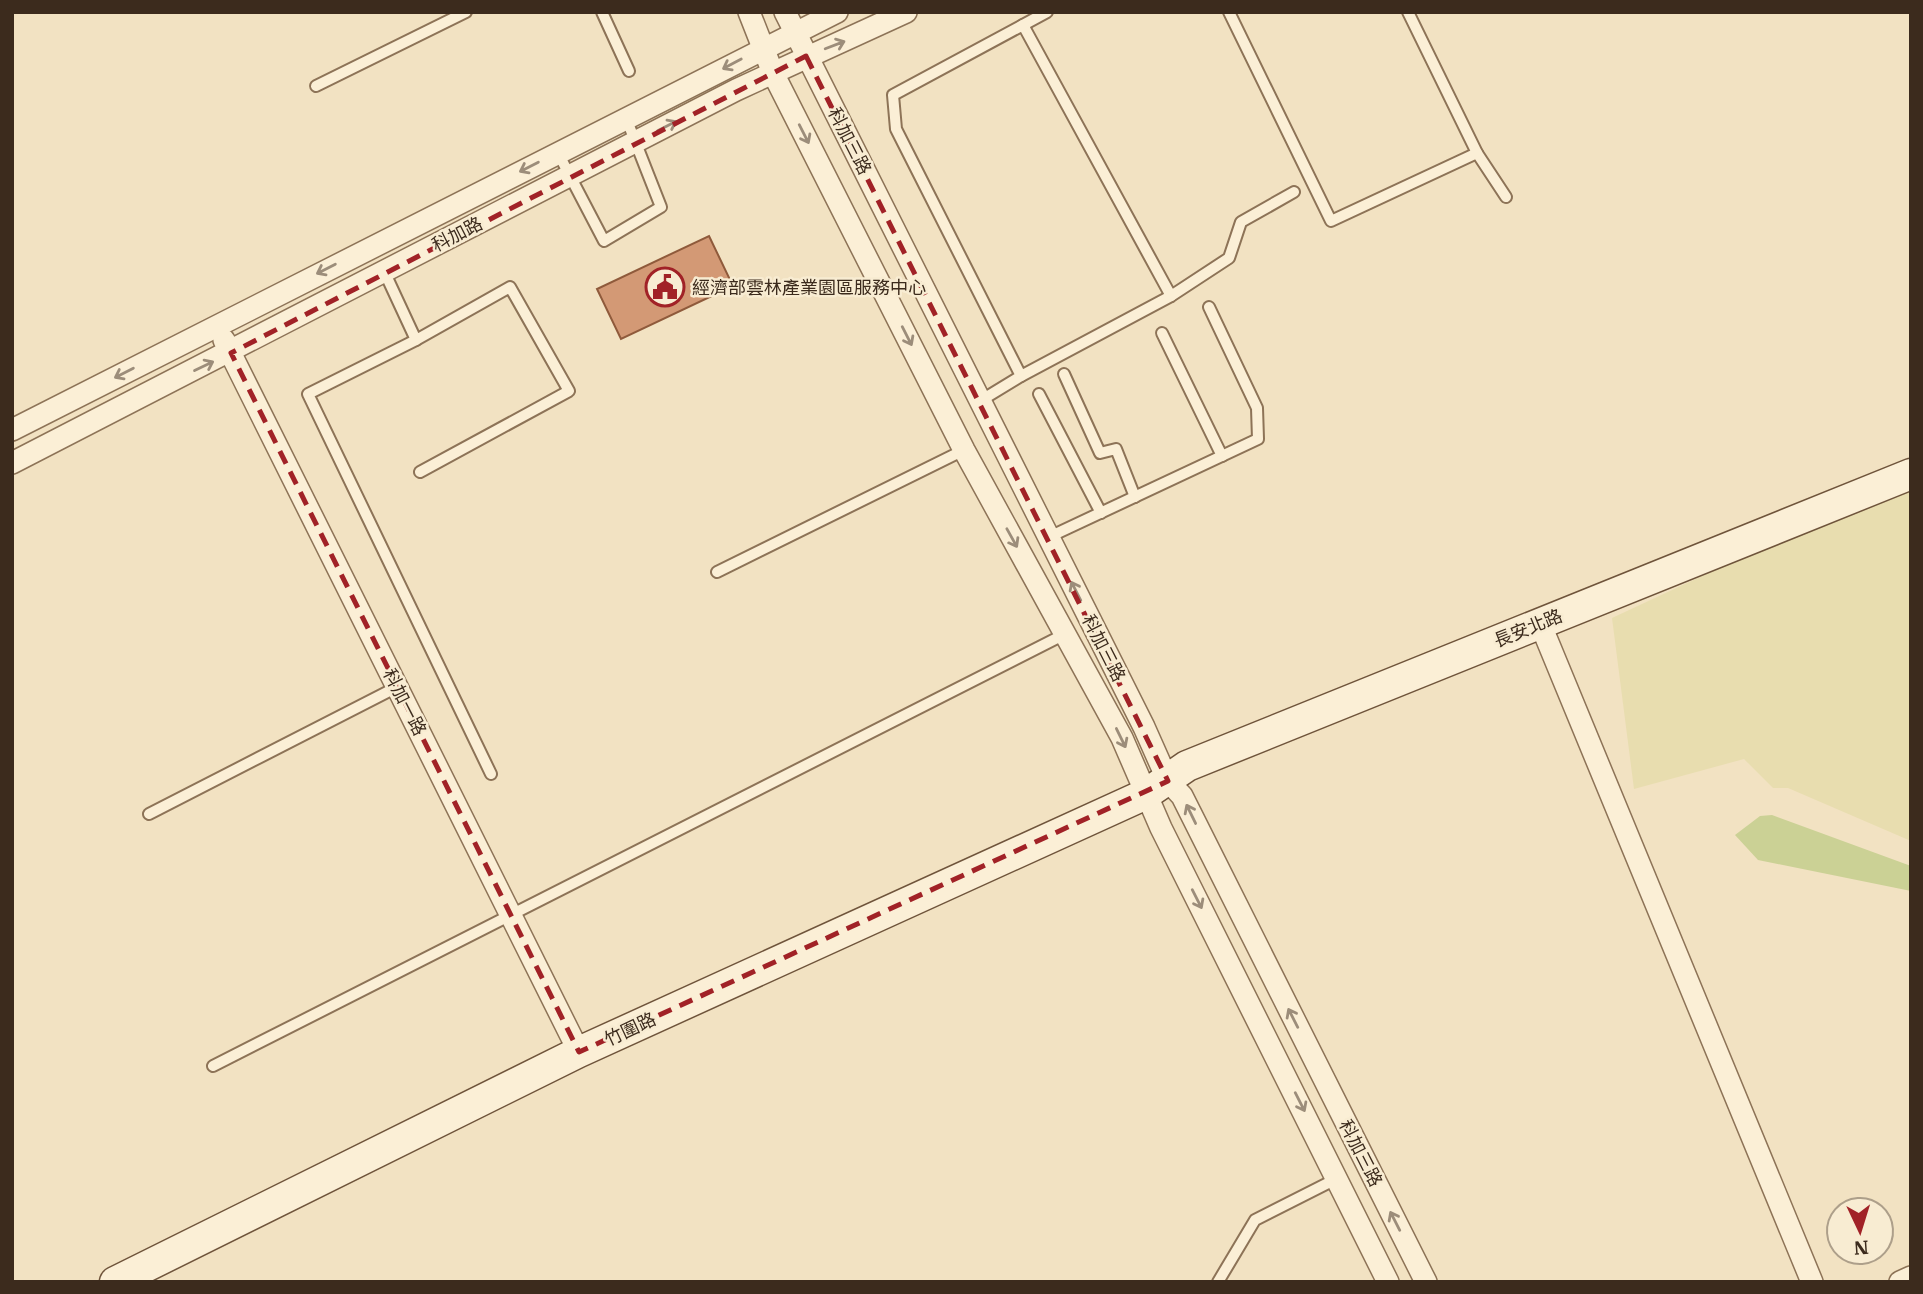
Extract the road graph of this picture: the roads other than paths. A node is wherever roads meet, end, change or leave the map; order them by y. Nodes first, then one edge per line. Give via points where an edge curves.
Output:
1 (466, 12) edge
2 (603, 12) edge
3 (749, 12) edge
4 (785, 12) edge
5 (837, 12) edge
6 (906, 12) edge
7 (1047, 12) edge
8 (1229, 12) edge
9 (1408, 12) edge
10 (1023, 25) junction
11 (795, 33) junction
12 (763, 47) junction
13 (806, 56) junction
14 (629, 71) dead end
15 (773, 73) junction
16 (316, 86) dead end
17 (626, 118) junction
18 (635, 142) junction
19 (558, 153) junction
20 (1477, 153) junction
21 (570, 176) junction
22 (1294, 192) dead end
23 (1506, 197) dead end
24 (384, 271) junction
25 (1171, 296) junction
26 (1209, 307) dead end
27 (217, 325) junction
28 (1162, 333) dead end
29 (416, 340) junction
30 (231, 353) junction
31 (1064, 374) dead end
32 (1021, 376) junction
33 (1039, 394) dead end
34 (980, 401) junction
35 (12, 430) edge
36 (964, 450) junction
37 (1222, 456) junction
38 (12, 463) edge
39 (420, 472) dead end
40 (1911, 474) edge
41 (1135, 496) junction
42 (1101, 513) junction
43 (1049, 537) junction
44 (717, 572) dead end
45 (1540, 624) junction
46 (1065, 634) junction
47 (397, 687) junction
48 (491, 774) dead end
49 (1154, 788) junction
50 (149, 814) dead end
51 (513, 915) junction
52 (579, 1052) junction
53 (212, 1066) dead end
54 (1338, 1178) junction
55 (1911, 1277) edge
56 (115, 1282) edge
57 (1218, 1282) edge
58 (1388, 1282) edge
59 (1426, 1282) edge
60 (1812, 1282) edge
61 (1900, 1282) edge

1 - 16 lane
2 - 14 lane
3 - 12 street, 科加三路
4 - 11 street, 科加三路
5 - 11 street, 科加路
13 -> 6 street, 科加路
7 - 10 lane
8 - 20 lane via 1331,221
9 - 20 lane
10 - 25 lane
10 - 32 lane via 893,95 896,130
11 - 12 street, 科加路
11 - 13 street, 科加三路
12 - 15 street, 科加三路
12 -> 17 street, 科加路
13 - 15 street, 科加路
13 - 34 street, 科加三路
18 -> 15 street, 科加路
15 -> 36 street, 科加三路
17 - 18 lane
17 - 19 street, 科加路
18 - 21 street, 科加路
18 - 21 lane via 661,207 604,241
19 - 21 lane
19 -> 27 street, 科加路
20 - 23 lane
21 - 24 street, 科加路
22 - 25 lane via 1241,222 1229,258
24 - 29 lane
24 - 30 street, 科加路
25 - 32 lane
26 - 37 lane via 1257,408 1258,439
27 - 30 street, 科加一路
27 -> 35 street, 科加路
28 - 37 lane
29 - 39 lane via 510,287 569,391
29 - 48 lane via 308,394
38 -> 30 street, 科加路
30 - 47 street, 科加一路
31 - 41 lane via 1100,453 1116,449
32 - 34 lane
33 - 42 lane
34 - 43 street, 科加三路
36 - 44 lane
36 -> 46 street, 科加三路
37 - 41 lane
40 - 45 street, 長安北路
41 - 42 lane
42 - 43 lane
49 -> 43 street, 科加三路
45 - 49 street, 長安北路 via 1187,766
45 - 60 street
46 -> 49 street, 科加三路
46 - 51 lane
47 - 50 lane
47 - 51 street, 科加一路
49 - 52 street, 竹圍路
49 -> 54 street, 科加三路
59 -> 49 street, 科加三路 via 1182,796
51 - 52 street, 科加一路
51 - 53 lane
52 - 56 street, 竹圍路
54 - 57 lane via 1255,1220
54 - 58 street, 科加三路
55 - 61 street

